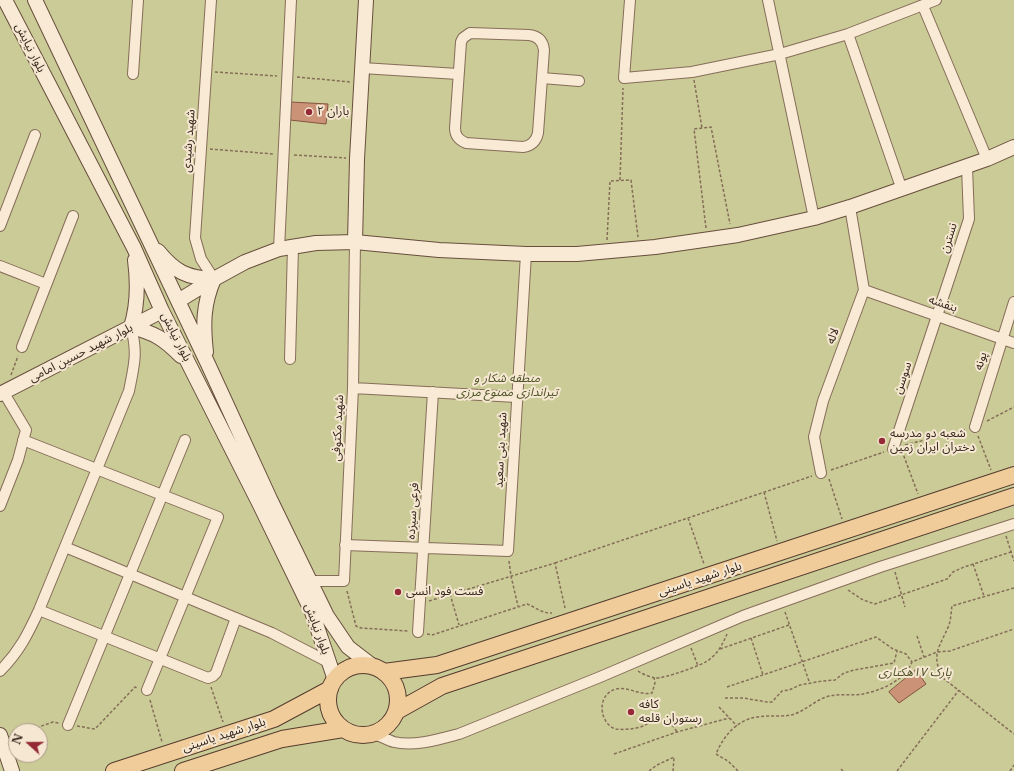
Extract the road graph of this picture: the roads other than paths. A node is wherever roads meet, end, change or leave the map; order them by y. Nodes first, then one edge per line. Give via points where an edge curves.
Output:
1 (6, 0) edge
2 (35, 0) edge
3 (138, 0) edge
4 (211, 0) edge
5 (291, 0) edge
6 (366, 0) edge
7 (630, 0) edge
8 (768, 0) edge
9 (936, 0) edge
10 (923, 6) junction
11 (848, 34) junction
12 (780, 54) junction
13 (362, 68) junction
14 (133, 74) dead end
15 (458, 74) junction
16 (542, 78) junction
17 (579, 81) dead end
18 (35, 135) dead end
19 (1014, 148) edge
20 (987, 160) junction
21 (967, 167) junction
22 (902, 190) junction
23 (850, 207) junction
24 (73, 216) dead end
25 (814, 218) junction
26 (0, 226) edge
27 (149, 240) junction
28 (354, 242) junction
29 (134, 248) junction
30 (286, 248) junction
31 (526, 254) junction
32 (0, 266) edge
33 (214, 279) junction
34 (46, 284) junction
35 (864, 290) junction
36 (178, 301) junction
37 (1014, 302) edge
38 (162, 311) junction
39 (938, 316) junction
40 (131, 327) junction
41 (1002, 338) junction
42 (1014, 343) edge
43 (22, 347) road end
44 (290, 359) dead end
45 (208, 364) junction
46 (194, 372) junction
47 (353, 388) junction
48 (433, 392) junction
49 (2, 394) edge
50 (517, 397) junction
51 (975, 427) road end
52 (24, 440) junction
53 (185, 440) dead end
54 (893, 449) road end
55 (97, 470) junction
56 (824, 472) road end
57 (1014, 475) edge
58 (162, 495) junction
59 (1014, 496) edge
60 (265, 502) junction
61 (0, 506) edge
62 (1014, 524) edge
63 (276, 525) junction
64 (345, 545) junction
65 (65, 547) junction
66 (424, 547) junction
67 (130, 574) junction
68 (309, 581) junction
69 (186, 597) junction
70 (39, 610) junction
71 (236, 618) junction
72 (418, 632) road end
73 (104, 636) junction
74 (160, 659) junction
75 (330, 663) junction
76 (379, 669) junction
77 (0, 671) edge
78 (333, 684) junction
79 (147, 690) road end
80 (397, 711) junction
81 (68, 725) road end
82 (343, 729) junction
83 (0, 734) edge
84 (374, 734) junction
85 (3, 752) edge
86 (12, 771) edge
87 (114, 771) edge
88 (183, 771) edge

1 - 29 main road, بلوار نیایش
2 - 27 main road, بلوار نیایش
3 - 14 street
4 - 33 street, شهید رشیدی via 195,238 201,259
5 - 30 street
6 - 13 main road
7 - 12 street via 624,78 692,72
8 - 12 street
9 - 10 street
10 - 11 street
10 - 20 street
11 - 12 street
11 - 22 street
12 - 25 street
13 - 15 street
13 - 28 main road
15 - 16 street via 461,42 466,35 528,35 538,38 543,46
15 - 16 street via 456,136 466,143 523,148 531,145 537,138
16 - 17 street
18 - 26 street
19 - 20 main road
20 - 21 main road
21 - 22 main road
21 - 39 street, نسترن via 969,219
22 - 23 main road
23 - 25 main road
23 - 35 street, لاله
24 - 34 street
25 - 31 main road via 732,236 640,249 577,254
27 - 33 main road via 163,257 186,275
27 - 36 main road, بلوار نیایش
28 - 30 main road via 316,243
28 - 31 main road via 439,250
28 - 47 street, شهید مکتوفی
29 - 38 main road, بلوار نیایش
29 - 40 main road via 137,299 136,314
30 - 33 main road via 245,262
30 - 44 street
31 - 50 street, شهید بنی سعید
32 - 34 street
33 - 36 main road
33 - 45 main road via 208,293 204,324
34 - 43 street
35 - 39 street, بنفشه
35 - 56 street, لاله via 823,402 814,437
36 - 45 main road, بلوار نیایش
37 - 41 street, پونه
38 - 40 main road, بلوار شهید حسین امامی
38 - 46 main road, بلوار نیایش
39 - 41 street, بنفشه
39 - 54 street, سوسن
40 - 46 main road via 168,342
40 - 49 main road, بلوار شهید حسین امامی
40 - 55 street via 136,357 129,391
41 - 42 street, بنفشه
41 - 51 street, پونه
45 - 60 main road, بلوار نیایش
46 - 60 main road, بلوار نیایش
47 - 48 street
47 - 64 street, شهید مکتوفی
48 - 50 street
48 - 66 street, فرعی سیزده
49 - 52 street via 26,430
50 - 66 street, شهید بنی سعید via 508,551
52 - 55 street
52 - 61 street
53 - 58 street
55 - 58 street
55 - 65 street
57 - 76 main road, بلوار شهید یاسینی via 437,665
58 - 67 street
58 - 69 street via 218,517
59 - 80 main road, بلوار شهید یاسینی via 442,686
60 - 63 main road, بلوار نیایش
62 - 84 street via 781,602 459,734 408,744 394,742
63 - 68 main road, بلوار نیایش
63 - 75 main road, بلوار نیایش
64 - 66 street
64 - 68 street, شهید مکتوفی via 344,581
65 - 67 street
65 - 70 street
66 - 72 street, فرعی سیزده
67 - 69 street
67 - 73 street
68 - 76 main road, بلوار نیایش via 327,616 348,647
69 - 71 street
69 - 74 street
70 - 73 street
70 - 77 street via 24,642
71 - 74 street via 213,676 208,678
71 - 75 street via 272,633
73 - 74 street
73 - 81 street
74 - 79 street
75 - 78 main road, بلوار نیایش
76 - 78 main road via 363,665 353,667 343,672
76 - 80 main road via 392,680 397,689
78 - 82 main road via 328,700 330,711
78 - 87 main road, بلوار شهید یاسینی via 274,718
80 - 84 main road via 384,729
82 - 84 main road via 363,736
82 - 88 main road, بلوار شهید یاسینی via 282,738
83 - 85 main road
85 - 86 main road

